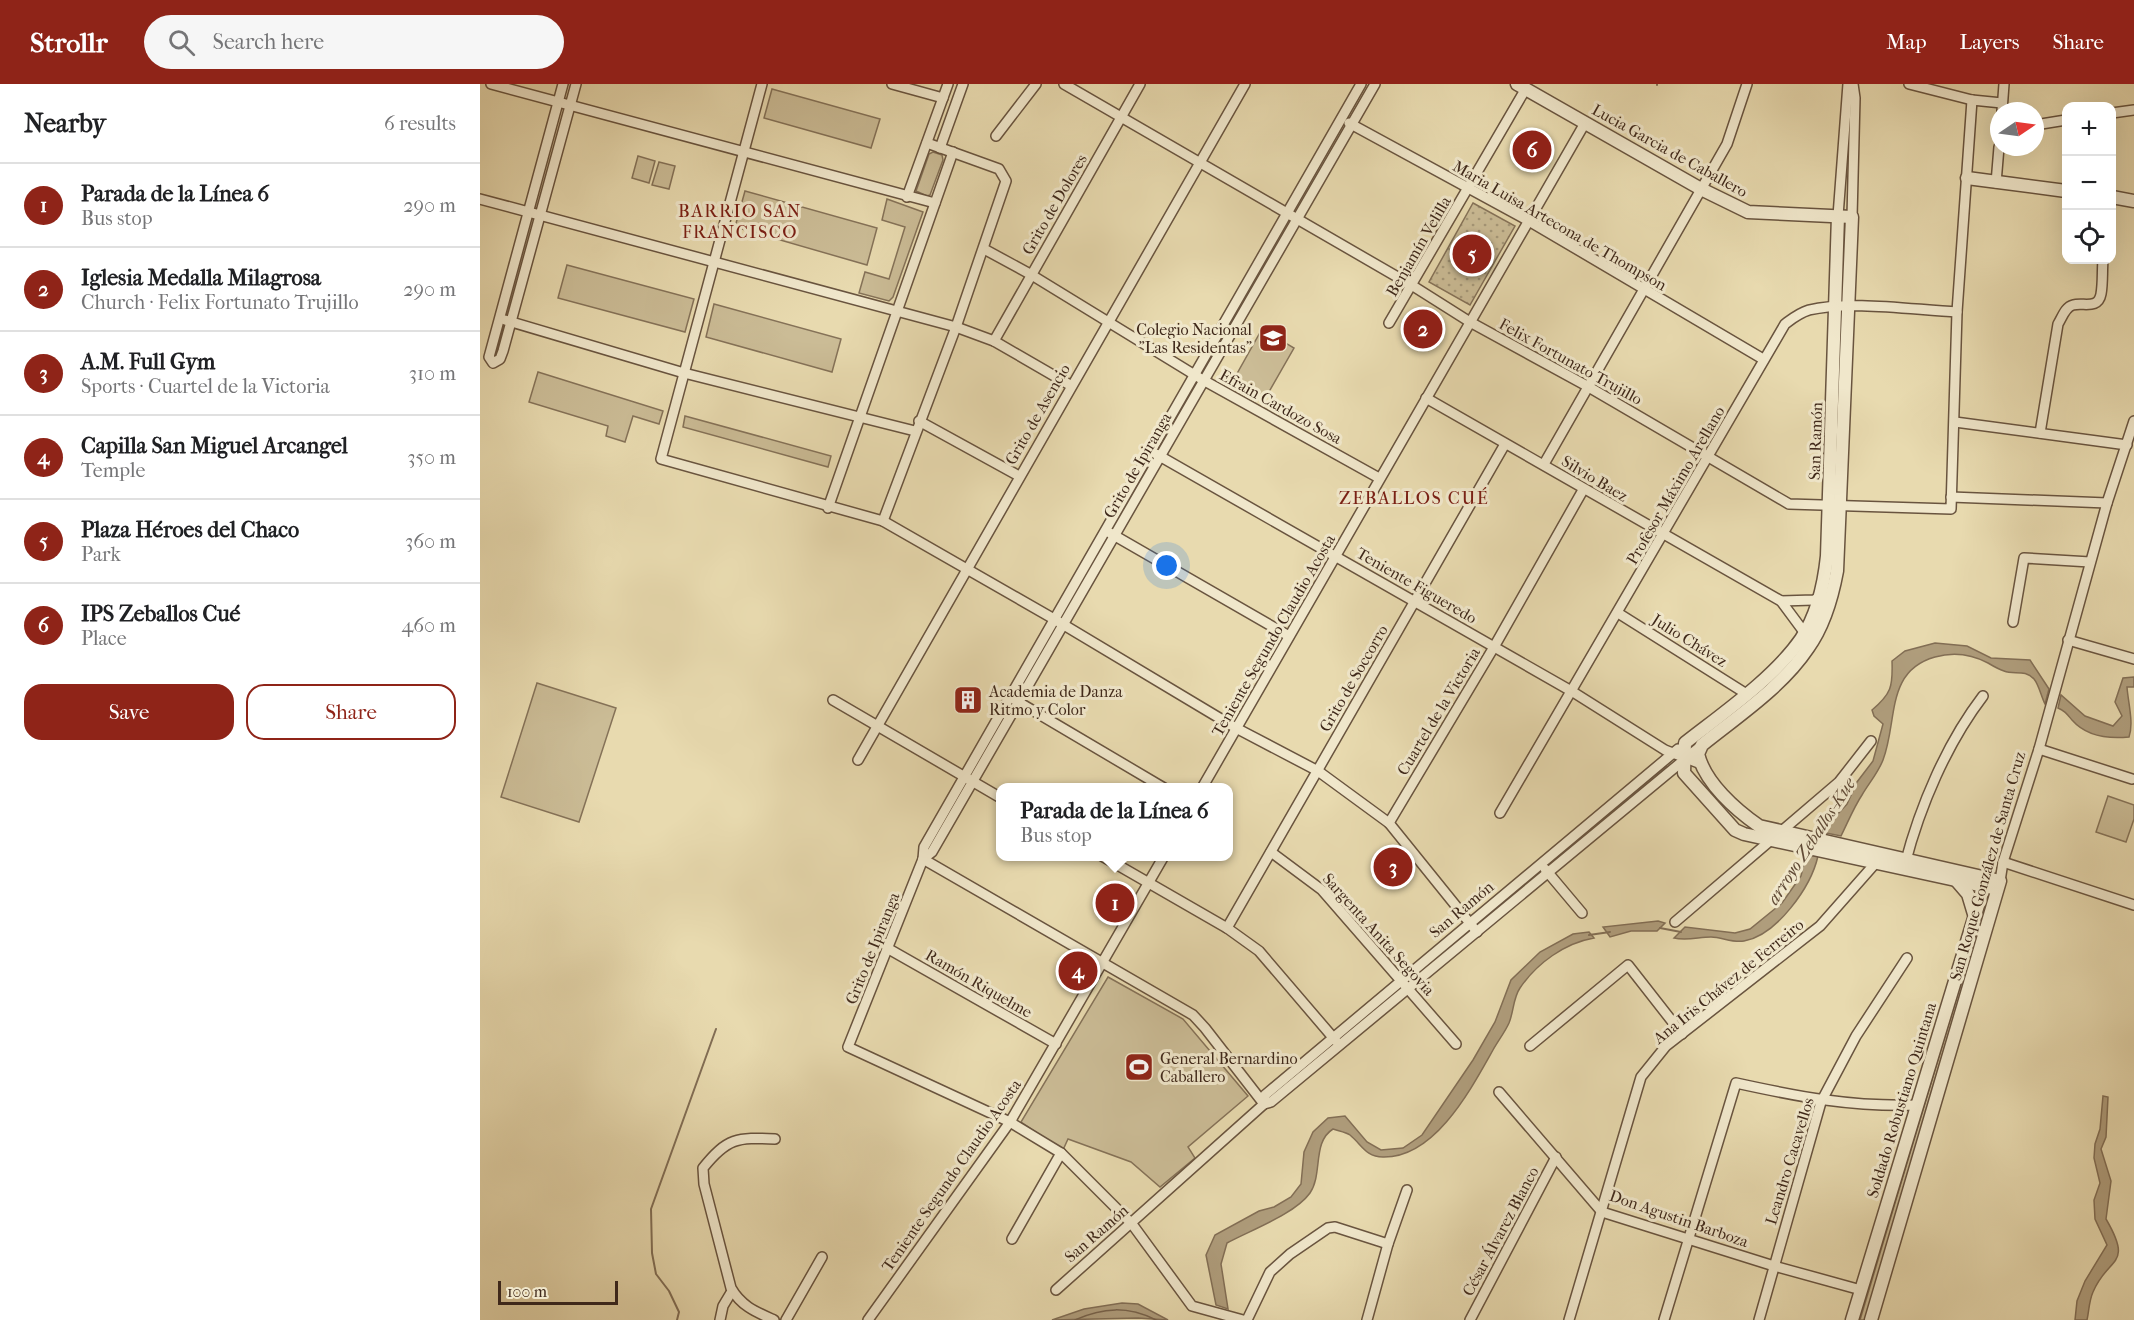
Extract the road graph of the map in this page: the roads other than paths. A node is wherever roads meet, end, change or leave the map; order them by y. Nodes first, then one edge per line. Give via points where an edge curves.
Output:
1 (491, 84) edge
2 (563, 84) edge
3 (576, 84) edge
4 (762, 84) edge
5 (892, 84) edge
6 (948, 84) edge
7 (963, 84) edge
8 (1036, 84) edge
9 (1064, 84) edge
10 (1140, 84) edge
11 (1245, 84) edge
12 (1361, 84) edge
13 (1375, 84) edge
14 (1747, 84) edge
15 (1848, 84) edge
16 (1853, 84) edge
17 (1908, 84) edge
18 (2004, 84) edge
19 (1520, 86) edge
20 (943, 98) junction
21 (1972, 100) junction
22 (2002, 102) edge
23 (558, 104) junction
24 (1990, 104) edge
25 (569, 107) junction
26 (2134, 110) edge
27 (2116, 112) edge
28 (1121, 118) junction
29 (1342, 118) junction
30 (2062, 121) edge
31 (1585, 123) junction
32 (1352, 124) junction
33 (2044, 124) edge
34 (996, 136) dead end
35 (927, 143) junction
36 (940, 148) junction
37 (953, 152) junction
38 (745, 153) junction
39 (1999, 156) edge
40 (1200, 162) junction
41 (1967, 178) junction
42 (1996, 183) junction
43 (1468, 188) junction
44 (1701, 189) junction
45 (2062, 190) edge
46 (907, 196) junction
47 (2116, 198) edge
48 (480, 199) edge
49 (2134, 201) edge
50 (935, 203) junction
51 (528, 213) junction
52 (1287, 214) junction
53 (540, 216) junction
54 (1838, 216) junction
55 (1852, 217) junction
56 (1296, 220) junction
57 (1529, 221) junction
58 (984, 249) junction
59 (714, 263) junction
60 (2103, 264) edge
61 (1030, 274) junction
62 (1413, 286) junction
63 (1643, 290) junction
64 (1836, 307) junction
65 (1849, 307) junction
66 (898, 311) junction
67 (1957, 312) junction
68 (500, 319) junction
69 (511, 322) junction
70 (1470, 322) junction
71 (1108, 323) junction
72 (1389, 323) dead end
73 (956, 327) junction
74 (994, 341) junction
75 (1763, 359) junction
76 (684, 373) junction
77 (1199, 378) junction
78 (1070, 385) junction
79 (1587, 386) junction
80 (1426, 398) junction
81 (859, 418) junction
82 (1955, 422) junction
83 (917, 426) junction
84 (2133, 426) edge
85 (2040, 434) junction
86 (1505, 444) junction
87 (2127, 445) junction
88 (1155, 453) junction
89 (1710, 457) junction
90 (1544, 464) junction
91 (1019, 476) junction
92 (1379, 478) junction
93 (1583, 490) junction
94 (1951, 497) junction
95 (2107, 502) junction
96 (1834, 506) junction
97 (828, 508) junction
98 (883, 521) junction
99 (1110, 533) junction
100 (1664, 535) junction
101 (1336, 556) junction
102 (2090, 562) junction
103 (966, 568) junction
104 (1820, 597) junction
105 (1781, 601) junction
106 (1414, 602) junction
107 (1618, 613) junction
108 (1054, 619) junction
109 (2013, 622) dead end
110 (1063, 625) junction
111 (1804, 632) junction
112 (1289, 636) junction
113 (2068, 640) junction
114 (1494, 647) junction
115 (2134, 659) edge
116 (1573, 692) junction
117 (1745, 693) junction
118 (1983, 696) dead end
119 (833, 700) dead end
120 (1014, 700) junction
121 (876, 727) junction
122 (1236, 728) junction
123 (1871, 741) dead end
124 (1702, 745) junction
125 (2039, 749) junction
126 (1676, 759) junction
127 (858, 760) dead end
128 (1701, 764) junction
129 (1318, 771) junction
130 (968, 779) junction
131 (2132, 779) dead end
132 (1155, 783) edge
133 (1205, 783) edge
134 (996, 795) edge
135 (1500, 813) dead end
136 (1389, 823) junction
137 (1776, 837) junction
138 (1271, 852) junction
139 (1880, 858) junction
140 (923, 859) junction
141 (1110, 861) edge
142 (1161, 861) edge
143 (2003, 862) junction
144 (1905, 863) junction
145 (1541, 864) junction
146 (1548, 872) junction
147 (1955, 879) junction
148 (1985, 882) junction
149 (1148, 884) junction
150 (1999, 885) junction
151 (2134, 905) edge
152 (1582, 913) dead end
153 (1974, 916) junction
154 (1675, 922) dead end
155 (1470, 923) junction
156 (1227, 928) junction
157 (1477, 932) junction
158 (887, 948) junction
159 (1907, 958) dead end
160 (1103, 963) junction
161 (1404, 985) junction
162 (1682, 1034) junction
163 (1336, 1042) junction
164 (1056, 1044) junction
165 (1456, 1044) dead end
166 (1530, 1046) dead end
167 (1499, 1092) dead end
168 (1821, 1102) junction
169 (1264, 1104) junction
170 (1917, 1105) junction
171 (1010, 1122) junction
172 (775, 1139) dead end
173 (1061, 1153) junction
174 (1556, 1157) junction
175 (1407, 1190) dead end
176 (1602, 1212) junction
177 (1132, 1224) junction
178 (1012, 1239) dead end
179 (1687, 1239) junction
180 (1388, 1244) junction
181 (822, 1257) dead end
182 (1774, 1266) junction
183 (1056, 1290) dead end
184 (1861, 1290) junction
185 (732, 1291) junction
186 (720, 1320) edge
187 (774, 1320) edge
188 (786, 1320) edge
189 (868, 1320) edge
190 (1245, 1320) edge
191 (1367, 1320) edge
192 (1470, 1320) edge
193 (1569, 1320) edge
194 (1664, 1320) edge
195 (1759, 1320) edge
196 (1852, 1320) edge
197 (1871, 1320) edge

1 - 23 street
2 - 23 street
3 - 25 street
4 - 38 street
5 - 20 street
6 - 20 street
7 - 36 street
8 - 34 street
9 - 28 street, Felix Fortunato Trujillo
10 - 28 street, Grito de Dolores
11 - 40 street, Grito de Asencio
12 - 29 street, Grito de Ipiranga
13 - 32 street, Grito de Ipiranga
14 - 44 street via 1733,131
15 - 54 street, San Ramón
16 - 55 street, San Ramón
17 - 21 street
18 - 22 street
19 - 31 street, Lucia Garcia de Caballero
19 - 43 street, Benjamín Velilla
20 - 35 street
21 - 24 street
21 - 41 street
23 - 25 street
23 - 51 street
25 - 38 street
25 - 53 street
26 - 27 street
28 - 40 street, Felix Fortunato Trujillo
28 - 61 street, Grito de Dolores
29 - 32 street, Maria Luisa Artecona de Thompson
29 - 52 street, Grito de Ipiranga
30 - 33 street
31 - 44 street, Lucia Garcia de Caballero
31 - 57 street, Teniente Segundo Claudio Acosta
32 - 43 street, Maria Luisa Artecona de Thompson
32 - 56 street, Grito de Ipiranga
35 - 36 street
35 - 46 street
36 - 37 street
37 - 50 street
37 - 58 street via 999,169 1005,176 1005,188
38 - 46 street
38 - 59 street
39 - 42 street
40 - 52 street, Felix Fortunato Trujillo
40 - 71 street, Grito de Asencio
41 - 42 street
41 - 67 street
42 - 45 street
43 - 57 street, Maria Luisa Artecona de Thompson
43 - 62 street, Benjamín Velilla
44 - 54 street, Lucia Garcia de Caballero via 1748,212
44 - 63 street
46 - 50 street
47 - 49 street
48 - 51 street
50 - 66 street
51 - 53 street
51 - 68 street
52 - 56 street, Felix Fortunato Trujillo
52 - 77 street, Grito de Ipiranga
53 - 59 street
53 - 69 street
54 - 55 street, Lucia Garcia de Caballero
54 - 64 street, San Ramón
55 - 65 street, San Ramón
56 - 62 street, Felix Fortunato Trujillo
56 - 77 street, Grito de Ipiranga
57 - 63 street, Maria Luisa Artecona de Thompson
57 - 70 street, Teniente Segundo Claudio Acosta
58 - 61 street, Efrain Cardozo Sosa
58 - 73 street
59 - 66 street
59 - 76 street
60 - 85 street via 2098,301 2091,305 2073,304 2058,324
61 - 71 street, Efrain Cardozo Sosa
61 - 74 street, Grito de Dolores
62 - 70 street, Felix Fortunato Trujillo
62 - 72 street, Benjamín Velilla
63 - 75 street, Maria Luisa Artecona de Thompson
63 - 79 street
64 - 65 street, Profesor Máximo Arellano
64 - 75 street, Profesor Máximo Arellano via 1798,314 1785,324
64 - 96 street, San Ramón
65 - 67 street, Profesor Máximo Arellano
65 - 96 street, San Ramón
66 - 73 street
66 - 81 street
67 - 82 street
68 - 69 street
68 - 69 street via 489,357 493,363 500,359
69 - 76 street
70 - 79 street, Felix Fortunato Trujillo
70 - 80 street, Teniente Segundo Claudio Acosta
71 - 77 street, Efrain Cardozo Sosa
71 - 78 street, Grito de Asencio
73 - 74 street
73 - 83 street
74 - 78 street
75 - 89 street, Profesor Máximo Arellano
76 - 81 street
76 - 97 street via 661,459
77 - 88 street, Grito de Ipiranga
77 - 92 street, Efrain Cardozo Sosa
78 - 91 street, Grito de Asencio
79 - 89 street, Felix Fortunato Trujillo
79 - 90 street
80 - 86 street, Silvio Baez
80 - 92 street, Teniente Segundo Claudio Acosta
81 - 83 street
81 - 97 street
82 - 85 street
82 - 94 street
83 - 91 street
83 - 98 street
84 - 87 street, San Roque González de Santa Cruz
85 - 87 street
86 - 90 street, Silvio Baez
86 - 106 street, Grito de Soccorro
87 - 95 street, San Roque González de Santa Cruz
88 - 99 street, Grito de Ipiranga
88 - 101 street, Teniente Figueredo
89 - 96 street, Felix Fortunato Trujillo via 1789,504
89 - 100 street, Profesor Máximo Arellano
90 - 93 street, Silvio Baez
91 - 103 street, Grito de Asencio
92 - 101 street, Teniente Segundo Claudio Acosta
93 - 100 street, Silvio Baez
93 - 114 street, Cuartel de la Victoria
94 - 95 street
94 - 96 street, Felix Fortunato Trujillo via 1951,509
95 - 102 street, San Roque González de Santa Cruz
96 - 104 street, San Ramón
96 - 124 street, San Ramón via 1837,571 1832,596 1809,648 1787,673
97 - 98 street
98 - 103 street
99 - 108 street, Grito de Ipiranga
99 - 110 street, Grito de Ipiranga
99 - 112 street
100 - 105 street, Silvio Baez
100 - 107 street, Profesor Máximo Arellano
101 - 106 street, Teniente Figueredo
101 - 112 street, Teniente Segundo Claudio Acosta
102 - 109 street via 2024,558
102 - 113 street, San Roque González de Santa Cruz
103 - 108 street
103 - 121 street, Grito de Asencio
104 - 105 street
104 - 111 street, San Ramón
105 - 111 street, Silvio Baez
106 - 114 street, Teniente Figueredo
106 - 129 street, Grito de Soccorro
107 - 116 street, Profesor Máximo Arellano
107 - 117 street, Julio Chávez
108 - 110 street
108 - 120 street, Grito de Ipiranga
110 - 120 street, Grito de Ipiranga
110 - 122 street
111 - 117 street, San Ramón via 1776,666
112 - 122 street, Teniente Segundo Claudio Acosta
113 - 115 street
113 - 125 street, San Roque González de Santa Cruz
114 - 116 street, Teniente Figueredo
114 - 136 street, Cuartel de la Victoria
116 - 126 street, Teniente Figueredo
116 - 135 street, Profesor Máximo Arellano
117 - 126 street, San Ramón via 1685,743
118 - 144 street via 1965,720 1923,806
119 - 121 street
120 - 130 street, Grito de Ipiranga
120 - 132 street
121 - 127 street, Grito de Asencio
121 - 130 street
122 - 129 street
122 - 133 street, Teniente Segundo Claudio Acosta
123 - 137 street via 1839,782
124 - 126 street, San Ramón
124 - 128 street via 1698,754
125 - 131 street
125 - 143 street, San Roque González de Santa Cruz
126 - 128 street, Teniente Figueredo
126 - 137 street via 1735,830
126 - 145 street, San Ramón
126 - 146 street, San Ramón
128 - 137 street via 1743,815
129 - 136 street
129 - 138 street, Grito de Soccorro
130 - 134 street
130 - 140 street, Grito de Ipiranga via 924,847
136 - 155 street
137 - 139 street
137 - 154 street
138 - 156 street, Grito de Soccorro
138 - 161 street, Sargenta Anita Segovia via 1322,890
139 - 144 street
139 - 162 street, Ana Iris Chávez de Ferreiro via 1820,926
140 - 158 street, Grito de Ipiranga
140 - 160 street
141 - 149 street
142 - 149 street, Teniente Segundo Claudio Acosta
143 - 148 street, Soldado Robustiano Quintana
143 - 150 street, San Roque González de Santa Cruz
143 - 151 street
144 - 147 street
144 - 148 street
145 - 146 street
145 - 155 street, San Ramón
146 - 152 street
146 - 157 street, San Ramón
147 - 148 street
147 - 153 street via 1968,894
148 - 150 street
148 - 153 street, Soldado Robustiano Quintana
149 - 156 street
149 - 160 street, Teniente Segundo Claudio Acosta
150 - 197 street, San Roque González de Santa Cruz
153 - 170 street, Soldado Robustiano Quintana
155 - 157 street
155 - 161 street, San Ramón
156 - 163 street via 1259,951
157 - 161 street, San Ramón
158 - 164 street, Ramón Riquelme
158 - 171 street, Grito de Ipiranga via 848,1047
159 - 168 street, Leandro Cacavellos via 1856,1036
160 - 164 street, Teniente Segundo Claudio Acosta
160 - 169 street via 1193,1016
161 - 163 street, San Ramón
161 - 165 street, Sargenta Anita Segovia
162 - 166 street via 1628,965
162 - 176 street, Ana Iris Chávez de Ferreiro via 1666,1046 1641,1077
163 - 169 street, San Ramón via 1271,1102
164 - 171 street, Teniente Segundo Claudio Acosta
167 - 174 street, Don Agustin Barboza
168 - 170 street
168 - 179 street via 1736,1083
168 - 182 street, Leandro Cacavellos
169 - 177 street, San Ramón
170 - 184 street, Soldado Robustiano Quintana
171 - 173 street
171 - 189 street, Teniente Segundo Claudio Acosta
172 - 185 street via 745,1137 733,1141 720,1147 703,1168
173 - 177 street
173 - 178 street
174 - 176 street, Don Agustin Barboza
174 - 192 street, César Álvarez Blanco
175 - 180 street
176 - 179 street, Don Agustin Barboza
176 - 193 street, Ana Iris Chávez de Ferreiro
177 - 183 street, San Ramón
177 - 190 street via 1192,1306
179 - 182 street, Don Agustin Barboza
179 - 194 street
180 - 190 street via 1328,1228 1270,1272
180 - 191 street
181 - 188 street
182 - 184 street, Don Agustin Barboza
182 - 195 street, Leandro Cacavellos
184 - 196 street, Soldado Robustiano Quintana
185 - 186 street
185 - 187 street via 747,1308

